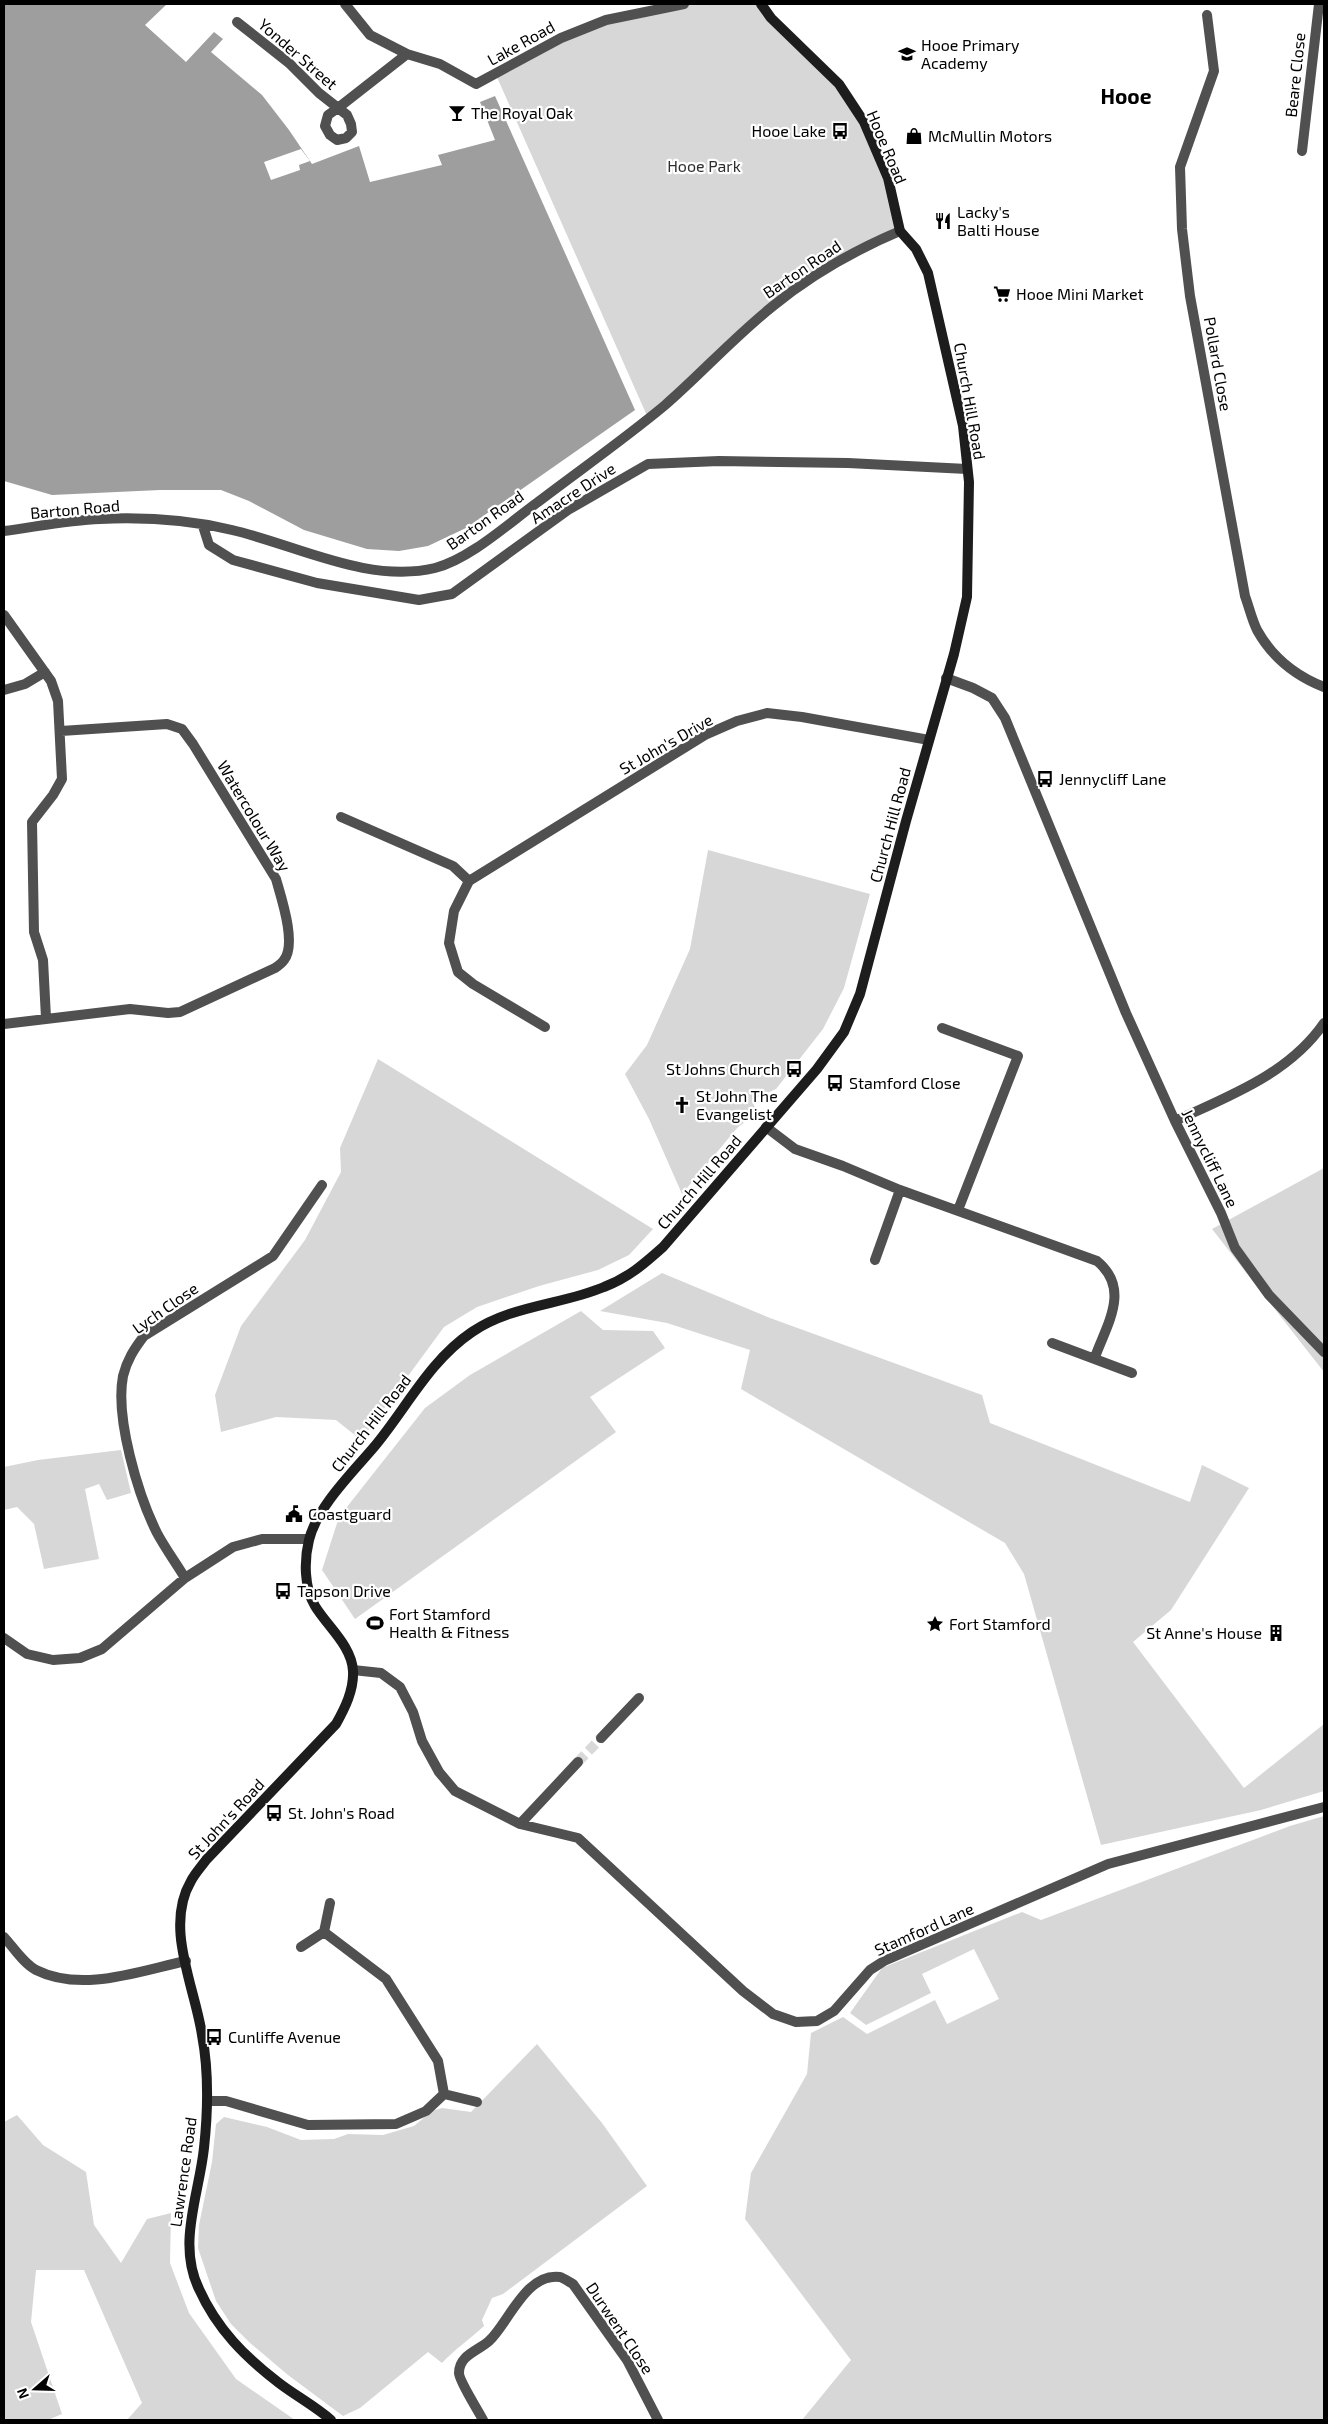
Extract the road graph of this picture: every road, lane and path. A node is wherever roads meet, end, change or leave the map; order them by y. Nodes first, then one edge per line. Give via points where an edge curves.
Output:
1 (345, 4) edge
2 (684, 4) edge
3 (761, 4) edge
4 (1319, 4) edge
5 (1207, 15) dead end
6 (237, 22) dead end
7 (407, 54) junction
8 (1302, 151) dead end
9 (900, 231) junction
10 (934, 297) joint
11 (967, 470) junction
12 (203, 526) junction
13 (4, 531) edge
14 (4, 614) edge
15 (45, 672) junction
16 (946, 678) junction
17 (1324, 688) edge
18 (4, 690) edge
19 (61, 731) junction
20 (930, 740) junction
21 (341, 817) dead end
22 (469, 881) junction
23 (46, 1018) junction
24 (1324, 1023) edge
25 (4, 1024) edge
26 (545, 1027) dead end
27 (942, 1028) dead end
28 (1175, 1121) junction
29 (766, 1127) junction
30 (322, 1185) dead end
31 (900, 1190) junction
32 (958, 1210) junction
33 (875, 1260) dead end
34 (1052, 1343) dead end
35 (1324, 1352) edge
36 (1095, 1357) junction
37 (1132, 1373) dead end
38 (309, 1538) junction
39 (185, 1578) junction
40 (4, 1638) edge
41 (354, 1670) junction
42 (639, 1698) dead end
43 (601, 1738) tunnel mouth
44 (578, 1762) tunnel mouth
45 (1324, 1807) edge
46 (520, 1824) junction
47 (330, 1903) dead end
48 (324, 1932) junction
49 (4, 1937) edge
50 (301, 1947) dead end
51 (186, 1961) junction
52 (444, 2094) junction
53 (207, 2101) junction
54 (477, 2102) dead end
55 (331, 2420) edge
56 (483, 2420) edge
57 (658, 2420) edge

1 - 7 street via 370,35
2 - 7 street, Lake Road via 606,20 561,38 476,84 440,64
3 - 9 street, Hooe Road via 771,18 839,84 864,122 888,178
4 - 8 street, Beare Close
5 - 17 street, Pollard Close via 1214,71 1180,167 1182,229 1190,296 1245,596 1257,630 1278,658 1302,678
6 - 7 street, Yonder Street via 290,63 338,108
9 - 10 street, Hooe Road via 916,249 928,273
9 - 12 street, Barton Road via 826,268 773,305 665,405 512,521 452,562 418,571 381,570 231,530
10 - 11 street, Church Hill Road via 963,426
11 - 12 street, Amacre Drive via 848,463 719,461 648,464 568,510 452,594 419,600 317,583 233,560 209,545
11 - 16 street, Church Hill Road via 967,597
12 - 13 street, Barton Road via 182,522 100,519
14 - 15 street
15 - 18 street via 25,684
15 - 19 street via 58,701
16 - 20 street, Church Hill Road
16 - 28 street, Jennycliff Lane via 992,698 1004,718 1126,1013
19 - 23 street via 62,778 32,822 34,932 44,960
19 - 23 street, Watercolour Way via 167,724 182,729 276,879 289,944 285,959 275,968 180,1012 130,1008
20 - 22 street, St John's Drive via 767,713 736,721 704,735
20 - 29 street, Church Hill Road via 860,994 844,1032 817,1069
21 - 22 street via 453,866
22 - 26 street via 454,911 449,943 458,972
23 - 25 street, Watercolour Way
24 - 28 street via 1289,1061 1255,1084
27 - 32 street via 1018,1056
28 - 35 street, Jennycliff Lane via 1235,1248 1269,1295
29 - 31 street via 795,1149
29 - 38 street, Church Hill Road via 663,1247 634,1273 603,1288 510,1314 472,1332 443,1358 336,1492
30 - 39 street, Lych Close via 274,1256 144,1336 131,1352 123,1377 122,1417 135,1475 157,1532
31 - 32 street
31 - 33 street
32 - 36 street via 1098,1261 1108,1270 1116,1288 1115,1304
34 - 36 street
36 - 37 street
38 - 39 street via 262,1539 233,1547
38 - 41 street, Church Hill Road via 306,1564 314,1605 347,1652
39 - 40 street via 102,1648 80,1658 53,1660 27,1654
41 - 46 street, Stamford Lane via 381,1673 400,1687 413,1712 422,1741 439,1772 455,1791
41 - 51 street, St John's Road via 348,1703 336,1724 206,1860 190,1882 180,1917 179,1938
42 - 43 street
44 - 46 street
45 - 46 street, Stamford Lane via 1108,1864 884,1962 870,1970 834,2011 817,2021 796,2022 773,2014 743,1991 578,1838
47 - 48 street
48 - 50 street
48 - 52 street via 386,1979 438,2061
49 - 51 street via 34,1970 67,1981 108,1978
51 - 53 street, Lawrence Road via 202,2036
52 - 53 street via 426,2111 396,2124 308,2125 226,2101
52 - 54 street
53 - 55 street, Lawrence Road via 204,2150 189,2224 190,2255 198,2287 215,2320 239,2351
56 - 57 street, Durwent Close via 459,2373 463,2360 490,2341 524,2295 545,2278 560,2277 573,2284 627,2360

